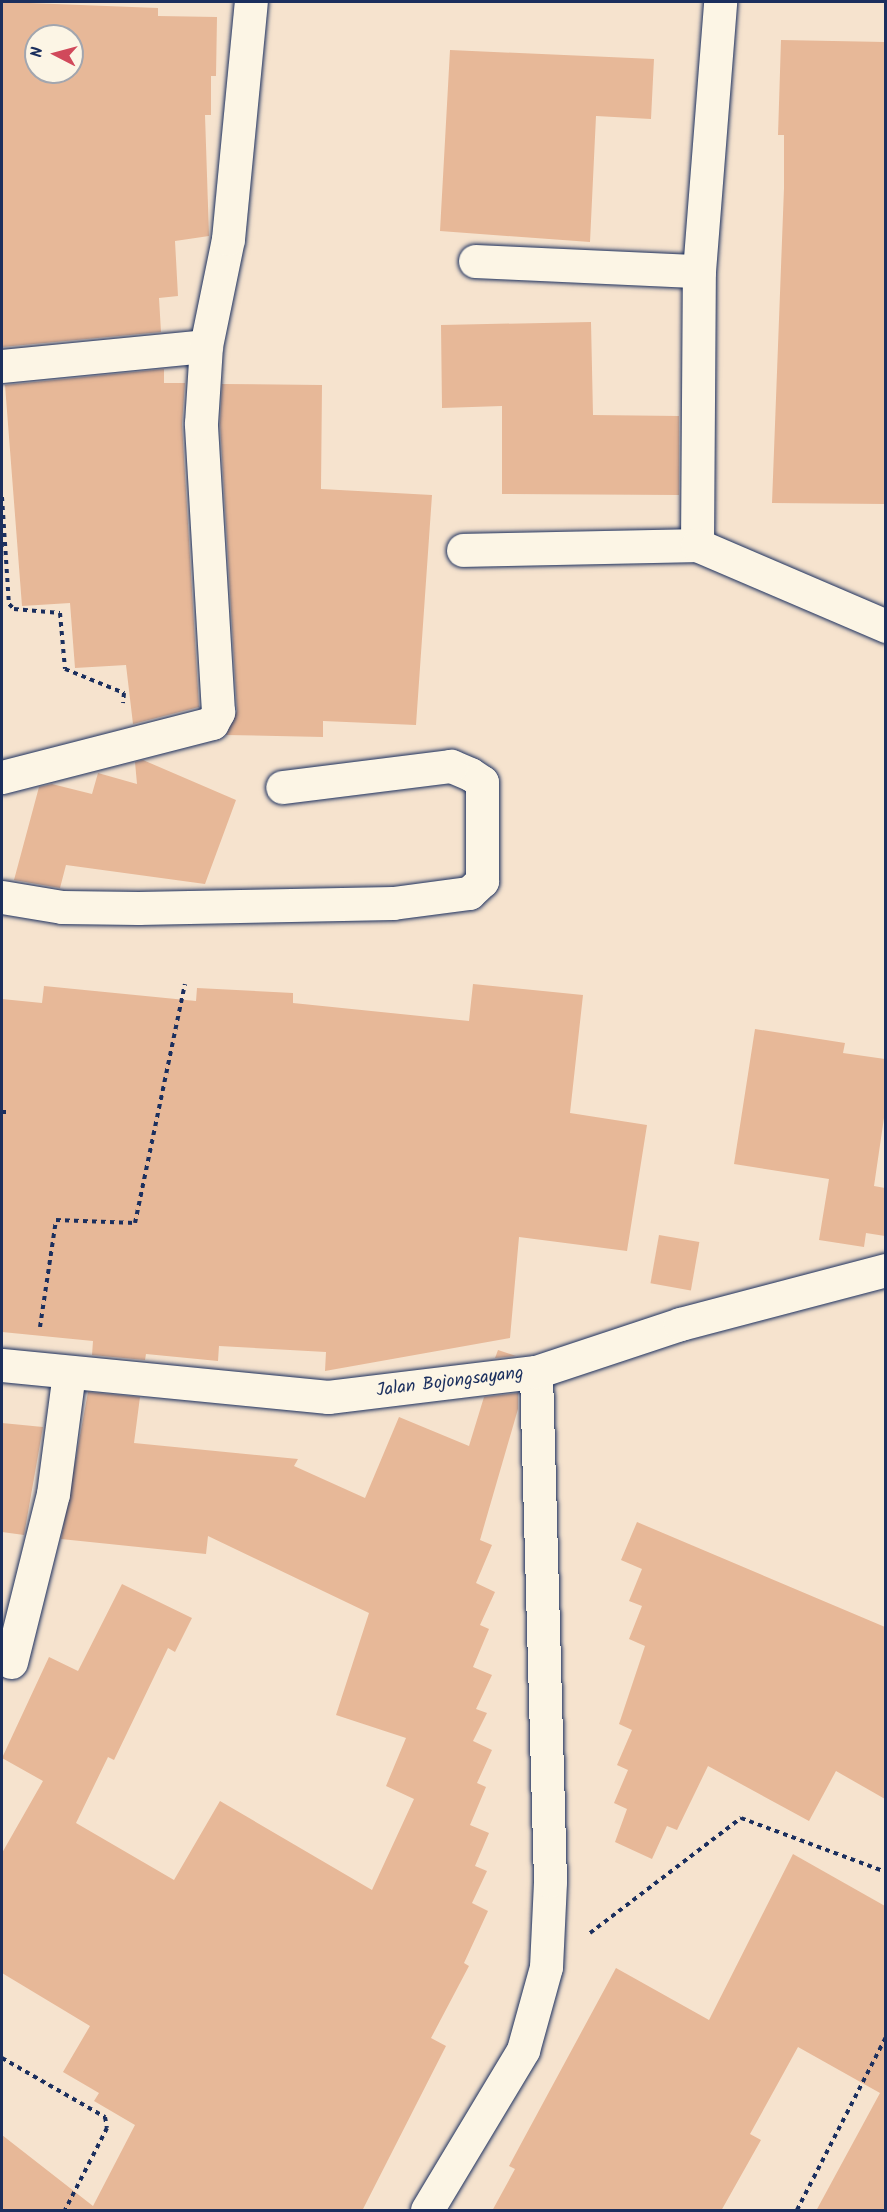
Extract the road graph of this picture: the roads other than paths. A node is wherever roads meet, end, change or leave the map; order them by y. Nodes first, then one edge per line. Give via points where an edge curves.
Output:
1 (251, 2) edge
2 (720, 2) edge
3 (475, 261) dead end
4 (699, 271) junction
5 (206, 346) junction
6 (2, 366) edge
7 (698, 545) junction
8 (463, 550) dead end
9 (885, 626) edge
10 (2, 777) edge
11 (282, 787) dead end
12 (2, 897) edge
13 (885, 1270) edge
14 (2, 1365) edge
15 (536, 1372) junction
16 (69, 1374) junction
17 (11, 1662) dead end
18 (427, 2211) edge

1 - 5 street via 228,239
2 - 4 street
3 - 4 street
4 - 7 street
5 - 6 street
5 - 10 street via 201,423 218,712 212,723
7 - 8 street
7 - 9 street
11 - 12 street via 451,766 470,774 482,782 482,881 469,893 393,903 62,907
13 - 15 street, Jalan Bojongsayang via 680,1324
14 - 16 street, Jalan Bojongsayang
15 - 16 street, Jalan Bojongsayang via 328,1397
15 - 18 street via 550,1881 546,1967 523,2050
16 - 17 street via 53,1494

